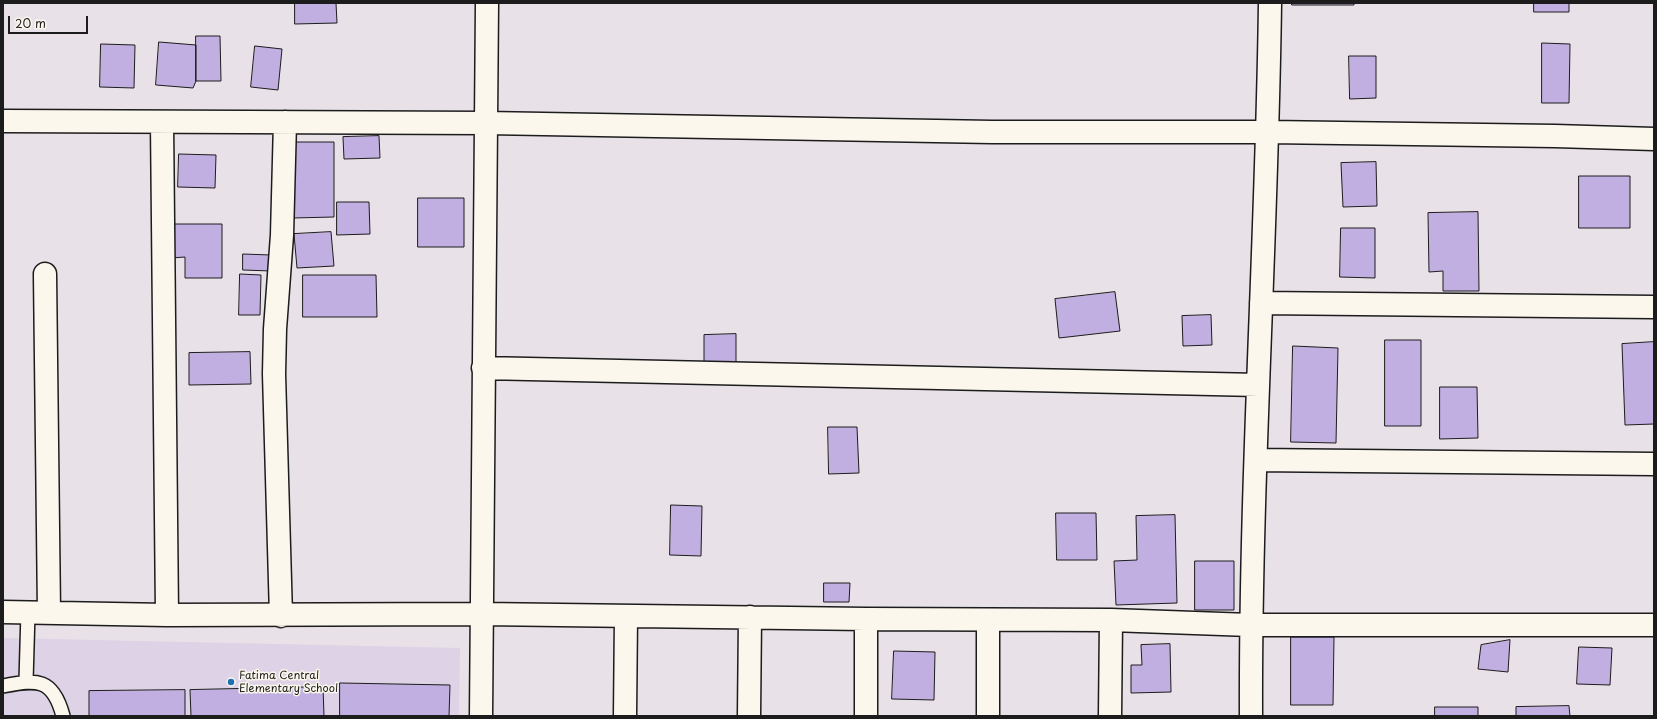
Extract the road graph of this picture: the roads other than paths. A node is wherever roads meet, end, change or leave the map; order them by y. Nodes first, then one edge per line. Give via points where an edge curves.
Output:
1 (487, 3) edge
2 (1270, 3) edge
3 (3, 121) edge
4 (162, 122) junction
5 (285, 122) junction
6 (487, 124) junction
7 (1269, 132) junction
8 (1654, 139) edge
9 (45, 274) dead end
10 (1261, 303) junction
11 (1654, 307) edge
12 (483, 368) junction
13 (1258, 385) junction
14 (1256, 460) junction
15 (1654, 464) edge
16 (3, 612) edge
17 (28, 612) junction
18 (49, 613) junction
19 (483, 614) junction
20 (167, 615) junction
21 (281, 616) junction
22 (626, 616) junction
23 (750, 617) junction
24 (866, 619) junction
25 (988, 620) junction
26 (1111, 620) junction
27 (1250, 625) junction
28 (1654, 625) edge
29 (26, 681) junction
30 (3, 686) edge
31 (63, 716) edge
32 (481, 716) edge
33 (625, 716) edge
34 (749, 716) edge
35 (866, 716) edge
36 (988, 716) edge
37 (1110, 716) edge
38 (1251, 716) edge

1 - 6 street
2 - 7 street
3 - 4 street
4 - 5 street
4 - 20 street
5 - 6 street
5 - 21 street via 274,374
6 - 7 street via 992,132
6 - 12 street
7 - 8 street
7 - 10 street
9 - 18 street
10 - 11 street
10 - 13 street
12 - 13 street
12 - 19 street
13 - 14 street
14 - 15 street
14 - 27 street
16 - 17 street
17 - 18 street
17 - 29 lane
18 - 20 street
19 - 21 street
19 - 22 street
19 - 32 street
20 - 21 street
22 - 23 street
22 - 33 street
23 - 24 street
23 - 34 street
24 - 25 street
24 - 35 street
25 - 26 street
25 - 36 street
26 - 27 street
26 - 37 street
27 - 28 street
27 - 38 street
29 - 30 lane
29 - 31 lane via 42,683 54,692

